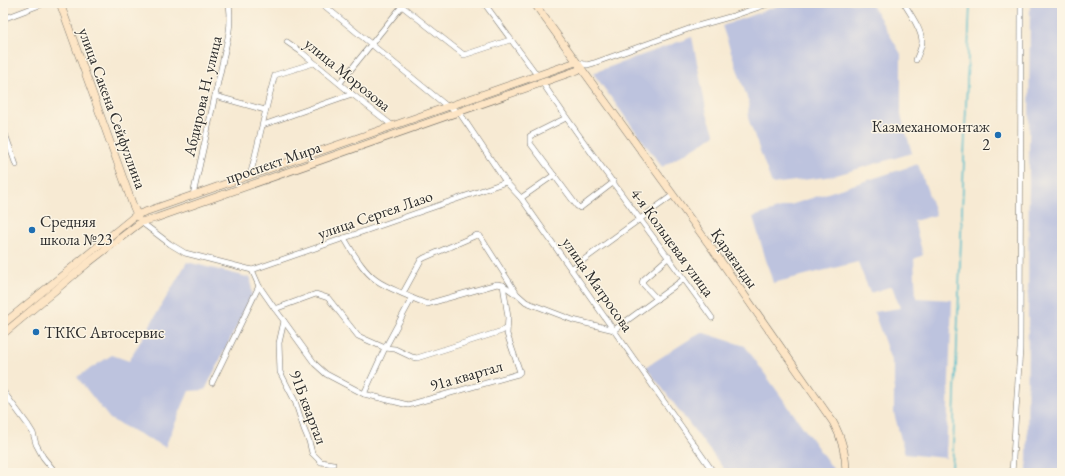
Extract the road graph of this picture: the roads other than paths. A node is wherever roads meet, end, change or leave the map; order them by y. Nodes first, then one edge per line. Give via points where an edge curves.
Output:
1 (45, 3) edge
2 (60, 3) edge
3 (229, 3) edge
4 (320, 3) edge
5 (484, 3) edge
6 (534, 3) edge
7 (771, 3) edge
8 (904, 3) edge
9 (1021, 3) edge
10 (400, 5) edge
11 (3, 19) edge
12 (510, 40) junction
13 (287, 42) dead end
14 (371, 45) junction
15 (916, 60) dead end
16 (576, 62) junction
17 (314, 63) junction
18 (584, 67) junction
19 (536, 75) junction
20 (542, 82) junction
21 (340, 83) junction
22 (352, 94) junction
23 (216, 96) junction
24 (448, 107) junction
25 (265, 110) junction
26 (459, 112) junction
27 (566, 118) junction
28 (263, 124) junction
29 (393, 126) junction
30 (3, 128) edge
31 (16, 166) dead end
32 (554, 175) junction
33 (250, 176) junction
34 (506, 182) junction
35 (614, 182) junction
36 (193, 195) junction
37 (673, 196) junction
38 (521, 198) junction
39 (136, 214) junction
40 (639, 219) junction
41 (141, 222) junction
42 (344, 238) junction
43 (669, 257) junction
44 (571, 269) junction
45 (252, 270) junction
46 (684, 279) junction
47 (503, 285) junction
48 (259, 286) junction
49 (403, 293) junction
50 (517, 294) junction
51 (412, 298) junction
52 (657, 299) junction
53 (275, 309) junction
54 (712, 318) dead end
55 (284, 321) junction
56 (3, 324) edge
57 (507, 327) junction
58 (614, 330) junction
59 (3, 334) edge
60 (385, 348) junction
61 (212, 383) dead end
62 (3, 391) edge
63 (364, 394) junction
64 (333, 464) dead end
65 (56, 473) edge
66 (714, 473) edge
67 (846, 473) edge
68 (1012, 473) edge

1 - 11 street
2 - 39 main road, улица Сакена Сейфуллина
3 - 23 street, Абдирова Н. улица via 230,34
4 - 14 street
5 - 12 street
6 - 16 main road, Қарағанды
7 - 18 street via 694,26
8 - 15 street via 922,41
9 - 68 street via 1020,349
10 - 12 street via 464,55
10 - 14 street
12 - 19 street
13 - 17 street, улица Морозова
14 - 21 street
14 - 24 street
16 - 18 main road, Қарағанды
16 - 19 main road, проспект Мира
17 - 21 street, улица Морозова
17 - 25 street via 275,76
18 - 20 main road, проспект Мира
18 - 37 main road, Қарағанды
19 - 24 main road, проспект Мира
20 - 26 main road, проспект Мира
20 - 27 street, 4-я Кольцевая улица
21 - 22 street, улица Морозова
22 - 28 street
22 - 29 street, улица Морозова
23 - 25 street
23 - 36 street, Абдирова Н. улица
24 - 26 street
24 - 29 main road, проспект Мира
25 - 28 street
26 - 34 street, улица Матросова
26 - 41 main road, проспект Мира
27 - 32 street, 4-я Кольцевая улица via 530,136 530,143
27 - 35 street, 4-я Кольцевая улица
28 - 33 street
29 - 33 main road, проспект Мира
30 - 31 street
32 - 35 street, 4-я Кольцевая улица via 580,208
32 - 38 street
33 - 36 main road, проспект Мира
34 - 38 street, улица Матросова
34 - 42 street, улица Сергея Лазо
35 - 40 street, 4-я Кольцевая улица
36 - 39 main road, проспект Мира
37 - 40 street
37 - 67 main road, Қарағанды via 833,422 842,441
38 - 44 street, улица Матросова
39 - 41 main road, улица Сакена Сейфуллина
39 - 56 main road, проспект Мира
40 - 43 street, 4-я Кольцевая улица
40 - 44 street
41 - 45 street via 185,253
41 - 59 main road, проспект Мира
42 - 45 street, улица Сергея Лазо
42 - 49 street via 370,275 380,283
43 - 46 street, 4-я Кольцевая улица
43 - 52 street via 644,277 642,283
44 - 58 street, улица Матросова
45 - 48 street
46 - 52 street
46 - 54 street, 4-я Кольцевая улица
47 - 50 street
47 - 51 street via 497,284 427,304
47 - 57 street
48 - 53 street, 91Б квартал
48 - 61 street
49 - 50 street via 424,258 477,235
49 - 51 street
50 - 58 street via 526,302 547,311
51 - 60 street
52 - 58 street
53 - 55 street, 91Б квартал
53 - 60 street via 316,294 328,298 358,336
55 - 63 street, 91Б квартал via 320,369
55 - 64 street, 91Б квартал via 279,343 280,372 295,401 312,453 320,462
57 - 60 street, 91а квартал via 502,331 417,358 395,349
57 - 63 street, 91а квартал via 509,343 520,372 518,374 408,405
58 - 66 street, улица Матросова
60 - 63 street
62 - 65 street via 28,424 43,457

